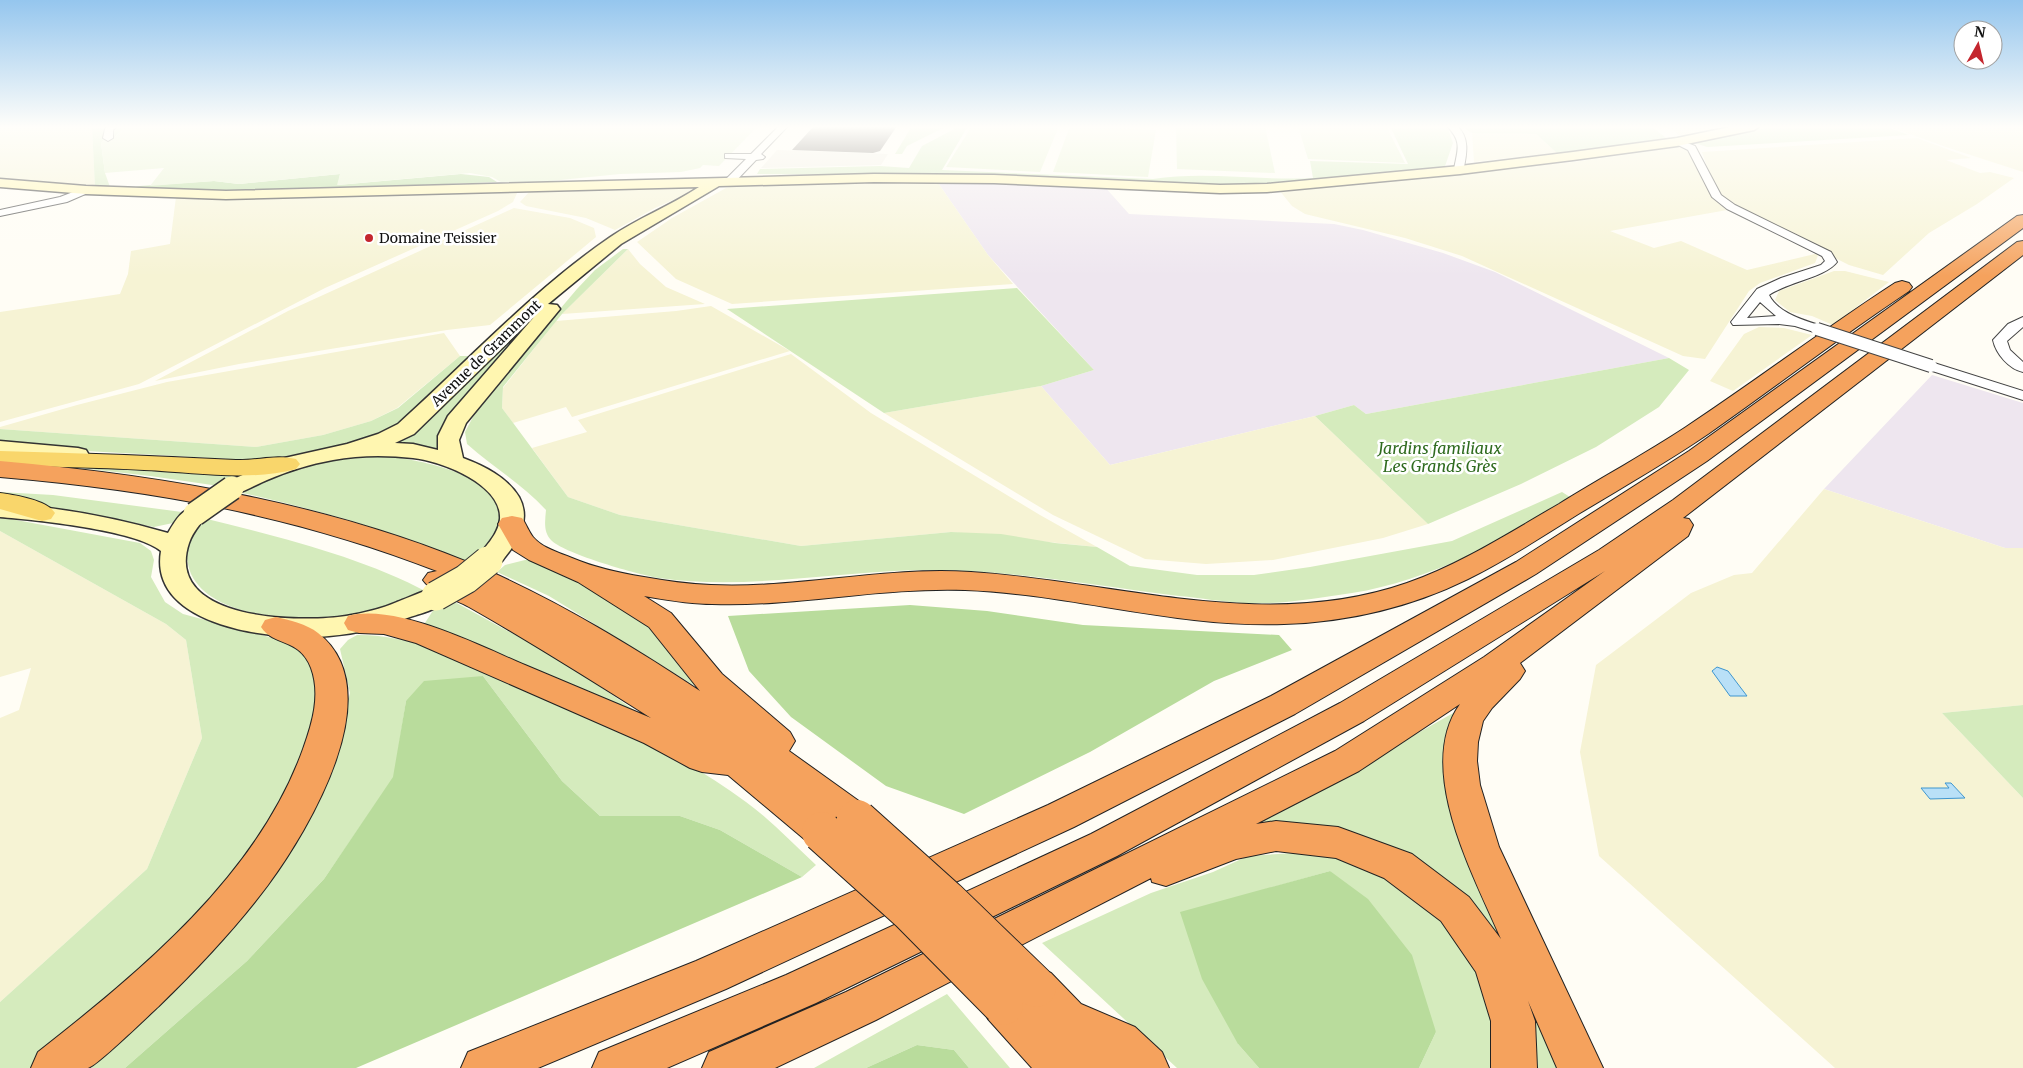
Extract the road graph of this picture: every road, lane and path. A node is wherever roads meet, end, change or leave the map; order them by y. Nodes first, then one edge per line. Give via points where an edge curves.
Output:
1 (721, 176) edge
2 (725, 176) edge
3 (1404, 176) edge
4 (1706, 176) edge
5 (0, 183) edge
6 (714, 183) junction
7 (86, 190) junction
8 (1, 208) edge
9 (2023, 220) edge
10 (619, 242) junction
11 (2023, 246) edge
12 (1761, 292) junction
13 (2023, 321) edge
14 (1800, 324) junction
15 (2023, 368) edge
16 (2023, 396) edge
17 (0, 448) edge
18 (349, 451) junction
19 (0, 458) edge
20 (452, 460) junction
21 (143, 462) junction
22 (287, 464) junction
23 (0, 469) edge
24 (0, 483) edge
25 (0, 502) edge
26 (1682, 506) junction
27 (0, 510) edge
28 (42, 513) junction
29 (512, 524) junction
30 (174, 549) junction
31 (588, 576) junction
32 (1556, 622) junction
33 (360, 624) junction
34 (276, 627) junction
35 (736, 762) junction
36 (813, 786) junction
37 (840, 826) junction
38 (1086, 893) junction
39 (861, 1006) junction
40 (1059, 1053) edge
41 (54, 1068) edge
42 (484, 1068) edge
43 (615, 1068) edge
44 (725, 1068) edge
45 (770, 1068) edge
46 (1110, 1068) edge
47 (1146, 1068) edge
48 (1514, 1068) edge
49 (1580, 1068) edge

1 - 6 street
2 - 6 street
3 - 6 main road via 1242,189 979,179 874,178
4 - 12 street via 1717,197 1731,207 1827,254 1831,262 1825,268
5 - 7 main road
6 - 7 main road via 226,195
6 - 10 main road, Avenue de Grammont via 647,220
6 - 10 main road, Avenue de Grammont via 723,187
7 - 8 street via 63,200 15,210 12,204
9 - 31 highway via 1941,262 1880,301 1695,432 1545,524 1451,576 1376,602 1316,612 1248,614 1174,608 968,581 918,580 694,595
9 - 42 highway via 1698,456 1526,568 1283,705 1052,820 711,975
10 - 18 main road, Avenue de Grammont via 564,280 406,429
10 - 20 main road, Avenue de Grammont via 576,280 456,421 446,445
11 - 26 highway
12 - 14 street via 1764,302
12 - 14 street via 1738,322 1778,320
13 - 15 street via 2000,340 2000,347
14 - 16 street, bridge
17 - 21 main road via 129,458
18 - 20 main road via 385,449
18 - 22 main road
19 - 21 main road
20 - 29 main road via 485,476 503,491 510,500
21 - 22 main road via 239,468
22 - 30 main road, bridge via 232,488 196,514 180,532
23 - 36 highway via 83,476 241,501 327,522 409,549 486,581 551,614 667,684
24 - 35 highway via 67,488 227,512 396,563 467,593 512,618 679,719
25 - 28 main road
26 - 32 highway via 1678,530
26 - 43 highway via 1609,556 1352,712 1104,844 800,989
27 - 28 main road
28 - 30 main road via 147,534 162,539
29 - 31 highway via 523,544
29 - 33 main road, bridge via 498,550 466,579 396,613
30 - 34 main road via 173,570 188,596 232,619
31 - 36 highway via 660,620 711,682 813,770
32 - 38 highway via 1347,761
32 - 49 highway via 1545,641 1511,668 1480,700 1467,719 1459,762 1468,810 1480,847
33 - 34 main road via 310,629
33 - 35 highway via 384,624 427,636 656,734 702,759
34 - 41 highway via 306,639 322,654 331,677 332,711 321,758 270,850 211,925 160,977
35 - 37 highway
36 - 37 highway
37 - 40 highway, bridge via 911,912 1019,996
38 - 39 highway
38 - 48 highway via 1124,889 1232,844 1276,836 1338,843 1398,866 1455,909 1494,963 1513,1021
39 - 44 highway
39 - 45 highway via 828,1036
40 - 46 highway
40 - 47 highway via 1119,1042

